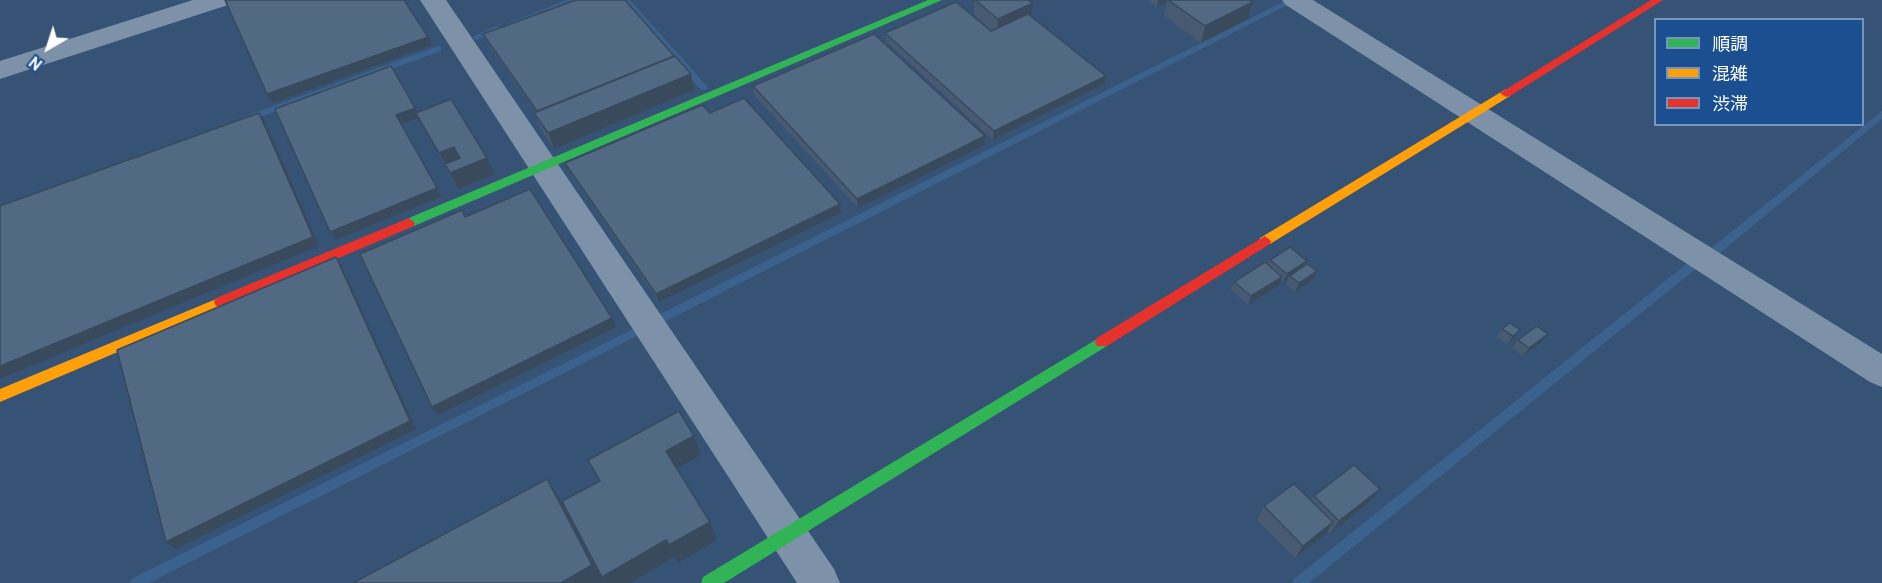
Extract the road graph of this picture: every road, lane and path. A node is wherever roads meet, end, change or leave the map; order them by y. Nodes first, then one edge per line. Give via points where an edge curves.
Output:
1 (219, 0) edge
2 (433, 0) edge
3 (937, 0) edge
4 (1295, 0) edge
5 (1658, 0) edge
6 (0, 70) edge
7 (1473, 114) junction
8 (544, 167) junction
9 (1882, 372) edge
10 (0, 396) edge
11 (788, 534) junction
12 (709, 583) edge
13 (820, 583) edge

1 - 6 street
2 - 8 street
3 - 8 street
4 - 7 street
5 - 7 street
7 - 9 street
7 - 11 street
8 - 10 street
8 - 11 street
11 - 12 street
11 - 13 street

